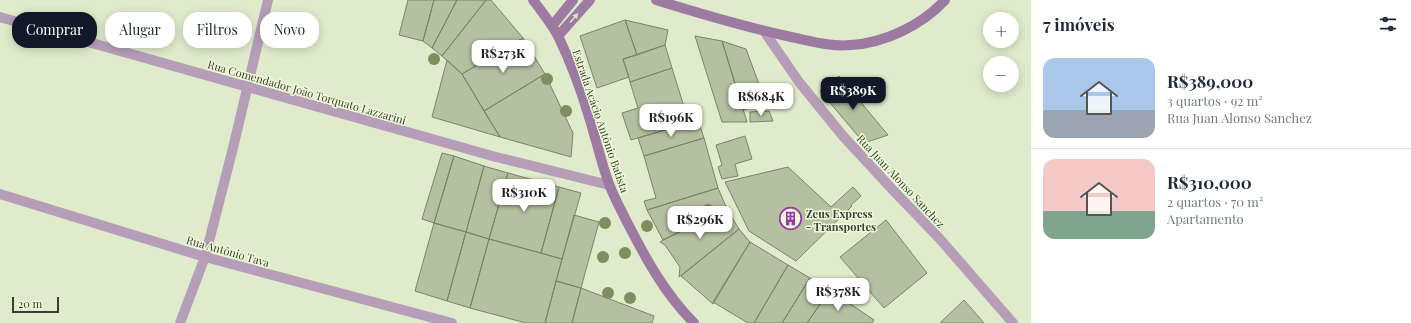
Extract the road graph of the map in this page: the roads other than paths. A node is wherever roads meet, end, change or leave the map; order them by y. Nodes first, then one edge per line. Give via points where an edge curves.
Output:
1 (268, 0) edge
2 (533, 0) edge
3 (573, 0) edge
4 (590, 0) edge
5 (656, 0) edge
6 (945, 0) edge
7 (0, 17) edge
8 (552, 26) junction
9 (764, 31) junction
10 (558, 36) junction
11 (247, 88) junction
12 (609, 185) junction
13 (0, 194) edge
14 (205, 257) junction
15 (180, 323) edge
16 (452, 323) edge
17 (694, 323) edge
18 (1013, 323) edge

1 - 11 street
2 - 8 main road, Estrada Acácio Antônio Batista
3 - 8 main road
10 -> 4 main road
5 - 9 main road
6 - 9 main road via 935,11 912,27 881,39 852,45 825,44
7 - 11 street, Rua Comendador João Torquato Lazzarini
8 - 10 main road, Estrada Acácio Antônio Batista
9 - 18 street, Rua Juan Alonso Sanchez via 799,82 843,136 939,238
10 - 12 main road, Estrada Acácio Antônio Batista via 589,116
11 - 12 street, Rua Comendador João Torquato Lazzarini via 496,157
11 - 14 street
12 - 17 main road, Estrada Acácio Antônio Batista via 642,252 681,310
13 - 14 street, Rua Antônio Tava
14 - 15 street
14 - 16 street, Rua Antônio Tava

